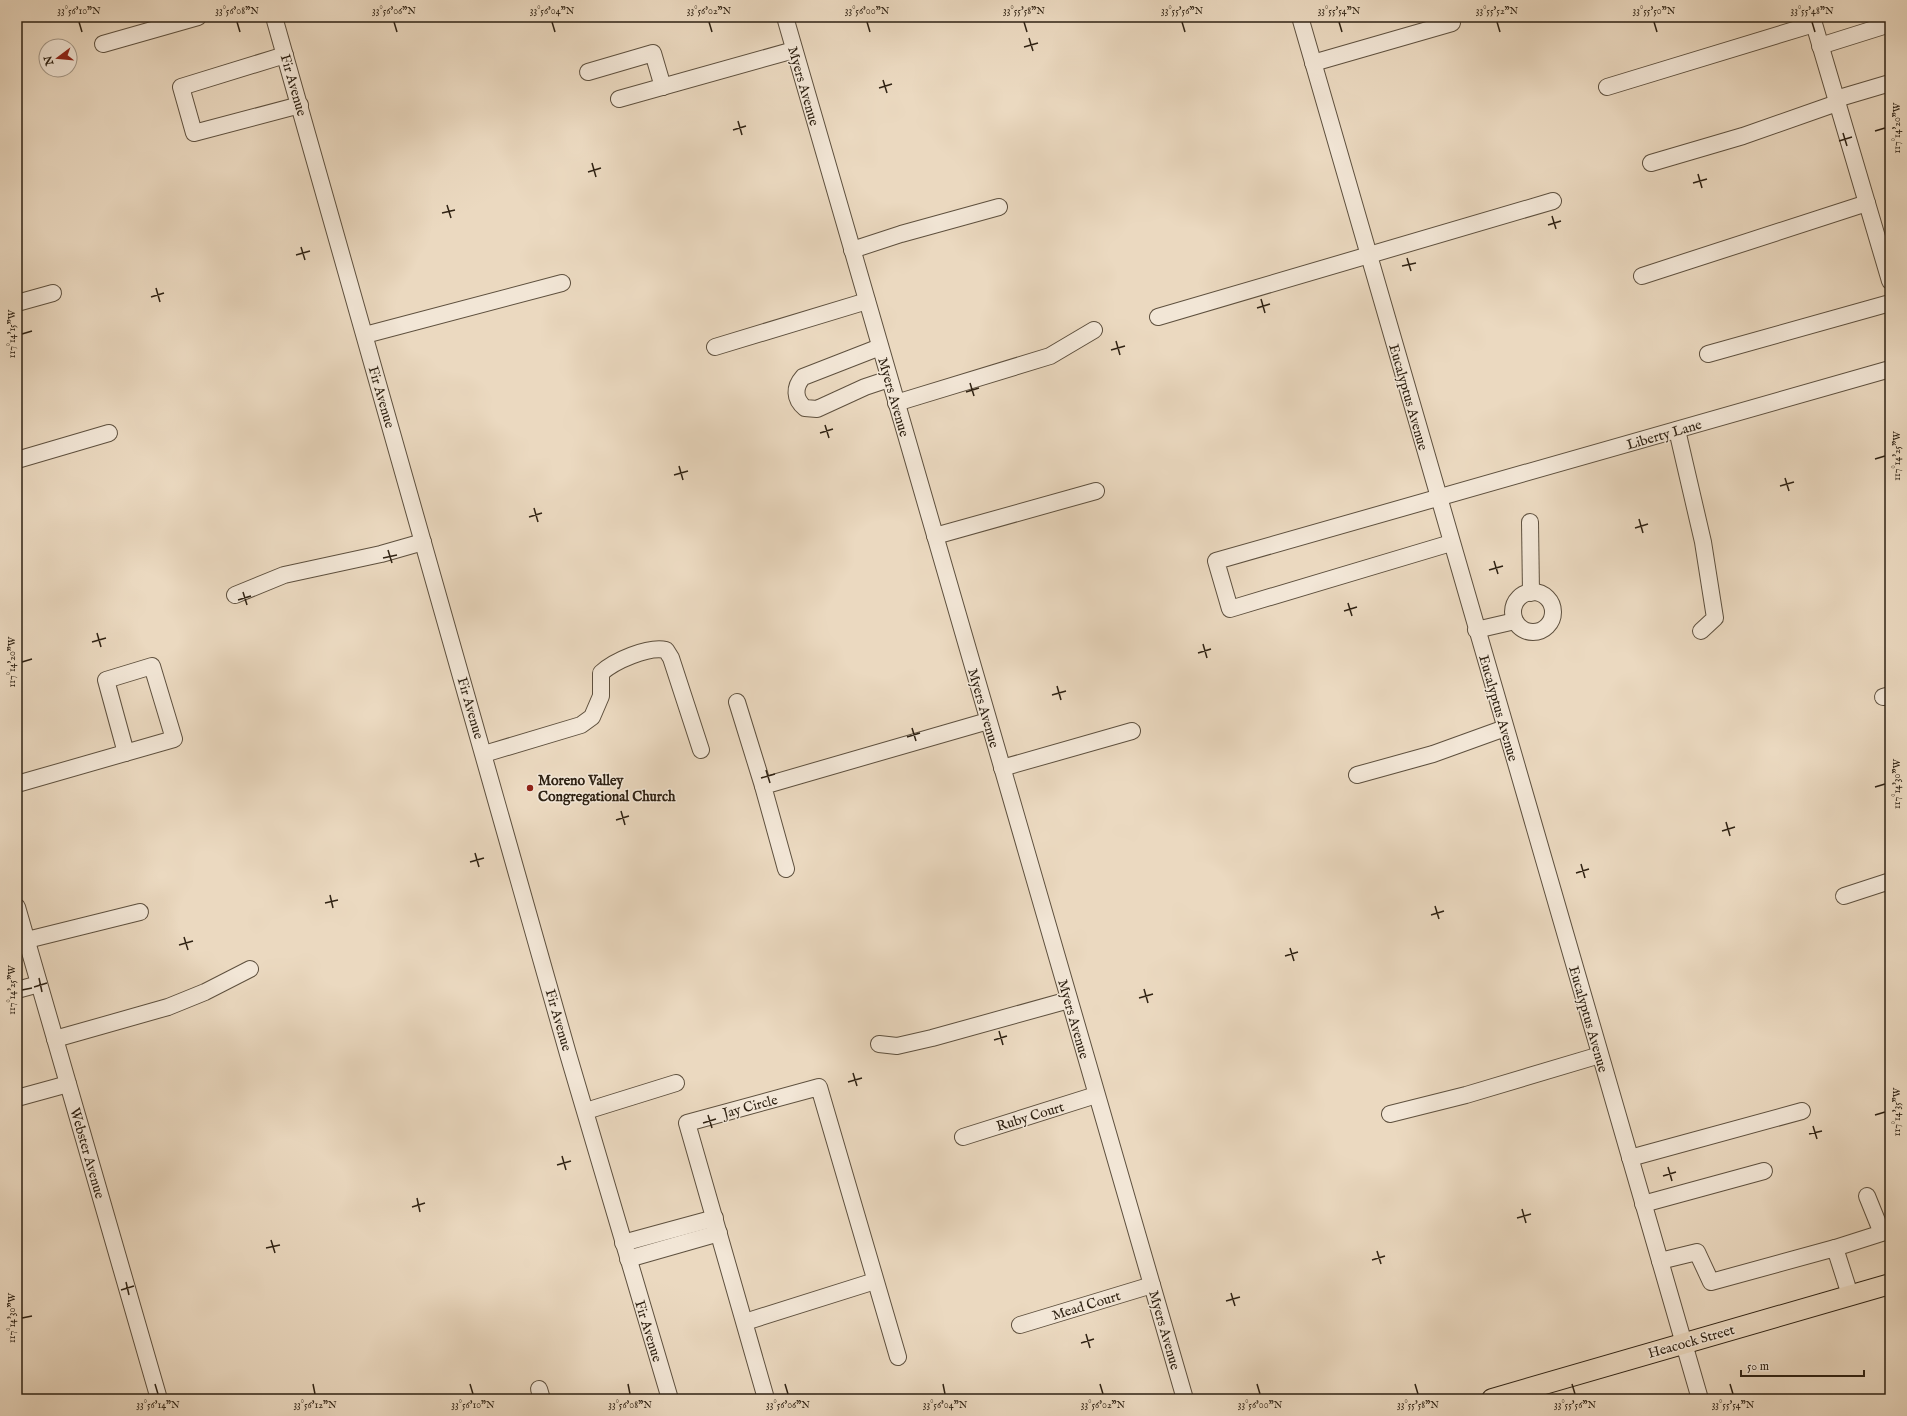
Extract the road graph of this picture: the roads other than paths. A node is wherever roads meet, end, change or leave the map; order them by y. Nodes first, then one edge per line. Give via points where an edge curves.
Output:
1 (198, 17) edge
2 (274, 17) edge
3 (785, 17) edge
4 (1302, 18) edge
5 (1813, 21) edge
6 (1452, 23) dead end
7 (1890, 24) edge
8 (103, 44) dead end
9 (1820, 46) junction
10 (794, 50) junction
11 (285, 55) junction
12 (1313, 63) junction
13 (588, 72) dead end
14 (1890, 83) edge
15 (663, 87) junction
16 (1607, 87) dead end
17 (619, 99) dead end
18 (1836, 101) junction
19 (300, 105) junction
20 (1651, 162) dead end
21 (1553, 202) dead end
22 (1867, 203) junction
23 (999, 207) dead end
24 (852, 250) junction
25 (1368, 255) junction
26 (1886, 255) edge
27 (1642, 276) dead end
28 (1890, 281) edge
29 (562, 284) dead end
30 (53, 293) dead end
31 (867, 301) junction
32 (17, 303) edge
33 (1890, 303) edge
34 (1158, 317) dead end
35 (1094, 330) dead end
36 (365, 335) junction
37 (715, 347) dead end
38 (880, 347) junction
39 (1708, 354) dead end
40 (1890, 369) edge
41 (889, 379) junction
42 (896, 403) junction
43 (1677, 430) junction
44 (109, 433) dead end
45 (17, 460) edge
46 (1096, 491) dead end
47 (1438, 499) junction
48 (1530, 522) dead end
49 (935, 536) junction
50 (423, 542) junction
51 (1451, 543) junction
52 (1531, 593) junction
53 (235, 595) dead end
54 (1515, 621) junction
55 (1476, 630) junction
56 (1701, 631) dead end
57 (738, 702) dead end
58 (988, 721) junction
59 (1505, 728) junction
60 (1132, 731) dead end
61 (701, 750) dead end
62 (126, 753) junction
63 (484, 754) junction
64 (1002, 768) junction
65 (1357, 775) dead end
66 (17, 784) edge
67 (763, 786) junction
68 (786, 869) dead end
69 (1890, 882) edge
70 (1844, 896) dead end
71 (17, 907) edge
72 (140, 912) dead end
73 (27, 940) junction
74 (250, 968) dead end
75 (40, 984) junction
76 (17, 990) edge
77 (1069, 1000) junction
78 (55, 1039) junction
79 (879, 1044) dead end
80 (1600, 1055) junction
81 (676, 1083) dead end
82 (68, 1084) junction
83 (1096, 1095) junction
84 (17, 1098) edge
85 (586, 1111) junction
86 (1802, 1111) dead end
87 (1390, 1114) dead end
88 (963, 1137) dead end
89 (1630, 1158) junction
90 (1764, 1171) dead end
91 (1867, 1196) dead end
92 (1643, 1204) junction
93 (717, 1226) junction
94 (623, 1243) junction
95 (1835, 1248) junction
96 (628, 1259) junction
97 (1660, 1261) junction
98 (876, 1281) junction
99 (1890, 1284) edge
100 (1152, 1285) junction
101 (1850, 1296) junction
102 (745, 1322) junction
103 (1020, 1325) dead end
104 (1684, 1343) junction
105 (898, 1357) dead end
106 (765, 1395) dead end
107 (159, 1399) edge
108 (670, 1399) edge
109 (1185, 1399) edge
110 (1492, 1399) edge
111 (1700, 1399) edge

1 - 8 street
2 - 11 street, Fir Avenue
3 - 10 street, Myers Avenue
4 - 12 street, Eucalyptus Avenue
5 - 9 street
5 - 16 street
6 - 12 street
7 - 9 street
9 - 18 street
10 - 15 street
10 - 24 street, Myers Avenue
11 - 19 street, Fir Avenue
11 - 19 street via 181,87 194,133
12 - 25 street, Eucalyptus Avenue
13 - 15 street via 653,54
14 - 18 street
15 - 17 street
18 - 20 street via 1736,138
18 - 22 street
19 - 36 street, Fir Avenue
21 - 25 street
22 - 26 street
22 - 27 street
23 - 24 street
24 - 31 street, Myers Avenue
25 - 34 street
25 - 47 street, Eucalyptus Avenue
26 - 28 street
29 - 36 street
30 - 32 street
31 - 37 street
31 - 38 street, Myers Avenue
33 - 39 street
35 - 42 street via 1050,356
36 - 50 street, Fir Avenue
38 - 41 street, Myers Avenue
38 - 41 street via 803,377 798,382 797,398 805,408 817,409
40 - 43 street, Liberty Lane
41 - 42 street, Myers Avenue
42 - 49 street, Myers Avenue
43 - 47 street, Liberty Lane
43 - 56 street via 1703,542 1714,618
44 - 45 street
46 - 49 street
47 - 51 street, Eucalyptus Avenue
47 - 51 street, Liberty Lane via 1216,561 1230,609
48 - 52 street
49 - 58 street, Myers Avenue
50 - 53 street via 374,556 284,575
50 - 63 street, Fir Avenue
51 - 55 street, Eucalyptus Avenue
52 - 54 street via 1516,603
52 - 54 street via 1549,600 1553,612 1549,625 1537,632 1531,632 1524,630
54 - 55 street
55 - 59 street, Eucalyptus Avenue
57 - 67 street
58 - 64 street, Myers Avenue
58 - 67 street
59 - 65 street via 1433,754
59 - 80 street, Eucalyptus Avenue
60 - 64 street
61 - 63 street via 671,658 666,650 660,648 625,658 601,673 601,696 592,717 581,725
62 - 62 street via 174,739 152,666 106,680
62 - 66 street
63 - 85 street, Fir Avenue
64 - 77 street, Myers Avenue
67 - 68 street
69 - 70 street
71 - 73 street, Webster Avenue
72 - 73 street
73 - 75 street, Webster Avenue
74 - 78 street via 205,992 168,1007
75 - 76 street
75 - 78 street, Webster Avenue
77 - 79 street via 932,1038 897,1046
77 - 83 street, Myers Avenue
78 - 82 street, Webster Avenue
80 - 87 street via 1473,1093
80 - 89 street, Eucalyptus Avenue
81 - 85 street
82 - 84 street
82 - 107 street, Webster Avenue
83 - 88 street, Ruby Court
83 - 100 street, Myers Avenue
85 - 94 street, Fir Avenue
86 - 89 street
89 - 92 street, Eucalyptus Avenue
90 - 92 street
91 - 95 street via 1882,1233
92 - 97 street, Eucalyptus Avenue
93 - 94 street
93 - 96 street
93 - 98 street, Jay Circle via 687,1122 819,1087
93 - 102 street, Jay Circle
94 - 96 street, Fir Avenue
95 - 97 street via 1711,1282 1696,1252
95 - 101 street
96 - 108 street, Fir Avenue
97 - 104 street, Eucalyptus Avenue
98 - 102 street
98 - 105 street, Jay Circle
99 - 101 main road, Heacock Street
100 - 103 street, Mead Court
100 - 109 street, Myers Avenue
101 - 104 main road, Heacock Street
102 - 106 street, Jay Circle
104 - 110 main road, Heacock Street
104 - 111 street, Eucalyptus Avenue

